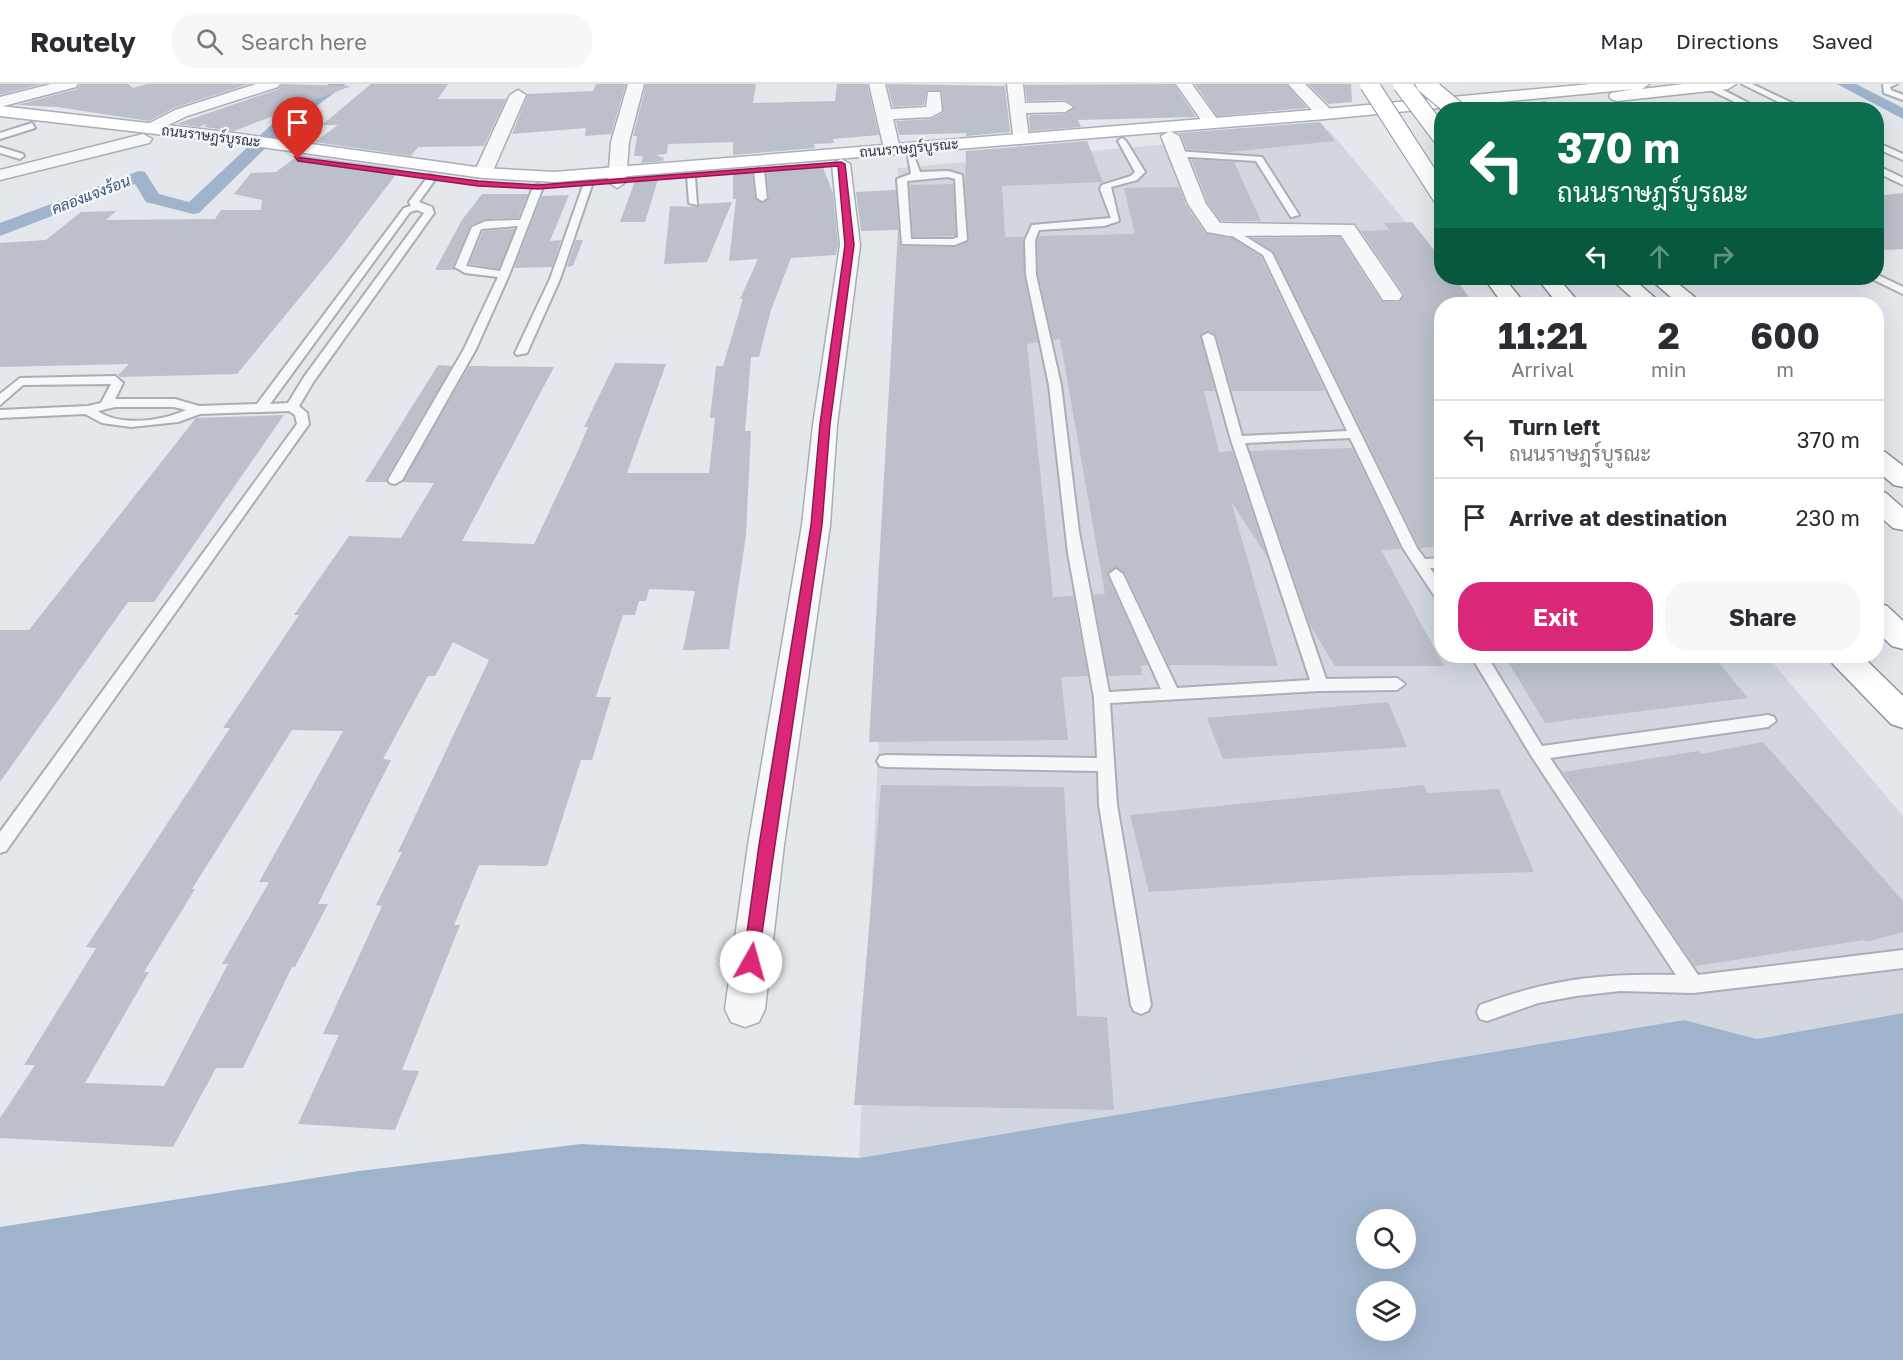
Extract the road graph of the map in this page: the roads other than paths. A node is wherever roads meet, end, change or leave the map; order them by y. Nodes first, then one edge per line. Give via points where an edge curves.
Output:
1 (70, 84) edge
2 (271, 84) edge
3 (636, 84) edge
4 (878, 84) edge
5 (1015, 84) edge
6 (1184, 84) edge
7 (1296, 84) edge
8 (1367, 84) edge
9 (1396, 84) edge
10 (1402, 84) edge
11 (1425, 84) edge
12 (1449, 84) edge
13 (1641, 84) edge
14 (1728, 84) edge
15 (1746, 84) edge
16 (1893, 84) edge
17 (1709, 86) junction
18 (47, 87) edge
19 (196, 88) dead end
20 (518, 95) dead end
21 (934, 95) dead end
22 (1903, 98) edge
23 (220, 101) junction
24 (0, 102) edge
25 (1455, 102) edge
26 (1460, 102) edge
27 (1495, 102) edge
28 (1586, 102) edge
29 (1742, 102) edge
30 (1785, 102) edge
31 (1065, 107) dead end
32 (1434, 107) edge
33 (1017, 108) junction
34 (1393, 108) junction
35 (240, 109) dead end
36 (0, 111) edge
37 (883, 114) junction
38 (1324, 114) junction
39 (1434, 114) edge
40 (1434, 116) edge
41 (0, 122) edge
42 (1212, 123) junction
43 (32, 126) junction
44 (1434, 126) edge
45 (145, 134) junction
46 (0, 136) edge
47 (1170, 136) junction
48 (1020, 139) junction
49 (1122, 141) junction
50 (1884, 148) edge
51 (891, 149) junction
52 (0, 150) edge
53 (1177, 154) junction
54 (20, 156) dead end
55 (1903, 157) edge
56 (841, 164) junction
57 (914, 167) junction
58 (759, 171) junction
59 (1884, 172) edge
60 (483, 173) junction
61 (0, 176) edge
62 (432, 177) junction
63 (690, 177) junction
64 (618, 178) junction
65 (1884, 180) edge
66 (1900, 180) edge
67 (579, 182) junction
68 (1434, 185) edge
69 (538, 187) junction
70 (762, 198) dead end
71 (694, 203) dead end
72 (417, 207) junction
73 (1294, 215) dead end
74 (523, 223) junction
75 (1229, 230) junction
76 (504, 275) junction
77 (1884, 281) edge
78 (1499, 285) edge
79 (1552, 285) edge
80 (1628, 285) edge
81 (1668, 285) edge
82 (1903, 291) edge
83 (1391, 295) dead end
84 (1509, 297) edge
85 (1563, 297) edge
86 (1643, 297) edge
87 (1683, 297) edge
88 (1208, 336) dead end
89 (521, 353) dead end
90 (0, 401) edge
91 (106, 405) junction
92 (292, 407) junction
93 (261, 408) junction
94 (88, 410) junction
95 (198, 410) junction
96 (0, 414) edge
97 (1355, 434) junction
98 (1236, 440) junction
99 (1884, 464) edge
100 (1903, 479) edge
101 (395, 480) dead end
102 (1884, 506) edge
103 (1903, 522) edge
104 (1434, 563) edge
105 (1420, 564) junction
106 (1116, 574) dead end
107 (1434, 585) edge
108 (1884, 621) edge
109 (1903, 639) edge
110 (1483, 663) edge
111 (1851, 663) edge
112 (1397, 684) dead end
113 (1320, 685) junction
114 (1171, 692) junction
115 (1102, 698) junction
116 (1903, 716) edge
117 (1768, 721) dead end
118 (1538, 753) junction
119 (886, 760) dead end
120 (1106, 765) junction
121 (0, 846) edge
122 (1903, 959) edge
123 (1693, 984) junction
124 (1141, 1005) dead end
125 (745, 1009) dead end
126 (1487, 1012) dead end

1 - 18 street
2 - 23 street
2 - 35 street via 276,88 229,105
3 - 64 street via 620,142
4 - 37 street
5 - 33 street
6 - 42 street
7 - 38 street
8 - 34 main road
8 - 68 main road, bridge
9 - 40 main road, bridge
10 - 44 main road, bridge
11 - 25 main road, bridge
12 - 26 main road
13 - 27 main road, ถนนราษฎร์บูรณะ
14 - 17 main road
15 - 30 lane
16 - 22 lane via 1886,86 1887,91
17 - 28 main road
17 - 29 lane
18 - 24 street
19 - 23 street
20 - 60 street
21 - 37 street via 934,111
23 - 45 street via 181,113
31 - 33 street
32 - 34 main road, ถนนราษฎร์บูรณะ
33 - 48 street
34 - 38 main road, ถนนราษฎร์บูรณะ
36 - 45 main road, ถนนราษฎร์บูรณะ
37 - 51 street
38 - 42 main road, ถนนราษฎร์บูรณะ
39 - 47 main road, ถนนราษฎร์บูรณะ
41 - 43 main road, ถนนราษฎร์บูรณะ
42 - 48 main road, ถนนราษฎร์บูรณะ
43 - 45 main road, ถนนราษฎร์บูรณะ
43 - 46 lane
45 - 60 main road, ถนนราษฎร์บูรณะ via 201,134
45 - 61 street
45 - 62 main road, ถนนราษฎร์บูรณะ via 183,144
47 - 49 main road, ถนนราษฎร์บูรณะ
47 - 53 street
48 - 51 main road, ถนนราษฎร์บูรณะ
49 - 57 main road, ถนนราษฎร์บูรณะ
49 - 115 lane via 1140,172 1134,178 1107,185 1116,219 1035,227 1031,246 1031,283 1052,365 1073,535
50 - 55 lane
51 - 64 main road, ถนนราษฎร์บูรณะ
52 - 54 lane
53 - 73 lane via 1259,159
53 - 75 street via 1197,204 1210,224
56 - 57 main road, ถนนราษฎร์บูรณะ
56 - 58 main road, ถนนราษฎร์บูรณะ
56 - 125 street via 850,245 825,424 816,525 766,845
57 - 57 lane via 958,177 962,240 912,244 904,241 902,180
58 - 63 main road, ถนนราษฎร์บูรณะ
58 - 70 lane
59 - 66 lane
60 - 67 main road, ถนนราษฎร์บูรณะ
62 - 69 main road, ถนนราษฎร์บูรณะ
62 - 72 lane via 414,202
63 - 64 main road, ถนนราษฎร์บูรณะ
63 - 71 lane
64 - 67 main road, ถนนราษฎร์บูรณะ
65 - 66 lane
67 - 69 main road, ถนนราษฎร์บูรณะ
67 - 89 lane via 555,279
69 - 74 lane
72 - 92 lane via 429,209 429,213
72 - 93 lane via 407,210
74 - 76 lane
74 - 76 lane via 477,227 460,267
75 - 83 street via 1347,229
75 - 97 lane via 1267,253
76 - 101 lane via 470,349
77 - 82 lane
78 - 84 main road
79 - 85 main road
80 - 86 main road
81 - 87 main road
88 - 98 lane
90 - 91 lane via 20,382 115,380
91 - 94 lane
91 - 95 lane via 175,403
92 - 93 lane
92 - 121 lane via 301,413 303,424
93 - 95 lane
94 - 95 lane via 110,421 149,423
94 - 96 lane
97 - 98 lane
97 - 105 lane
98 - 113 lane
99 - 100 main road
102 - 103 main road
104 - 105 lane
105 - 107 lane
106 - 114 lane
108 - 109 main road
110 - 118 lane
111 - 116 main road
112 - 113 lane
113 - 114 lane
114 - 115 lane
115 - 120 lane
117 - 118 lane
118 - 123 lane
119 - 120 lane
120 - 124 lane via 1108,805
122 - 123 lane
123 - 126 lane via 1620,982 1576,987 1538,994

